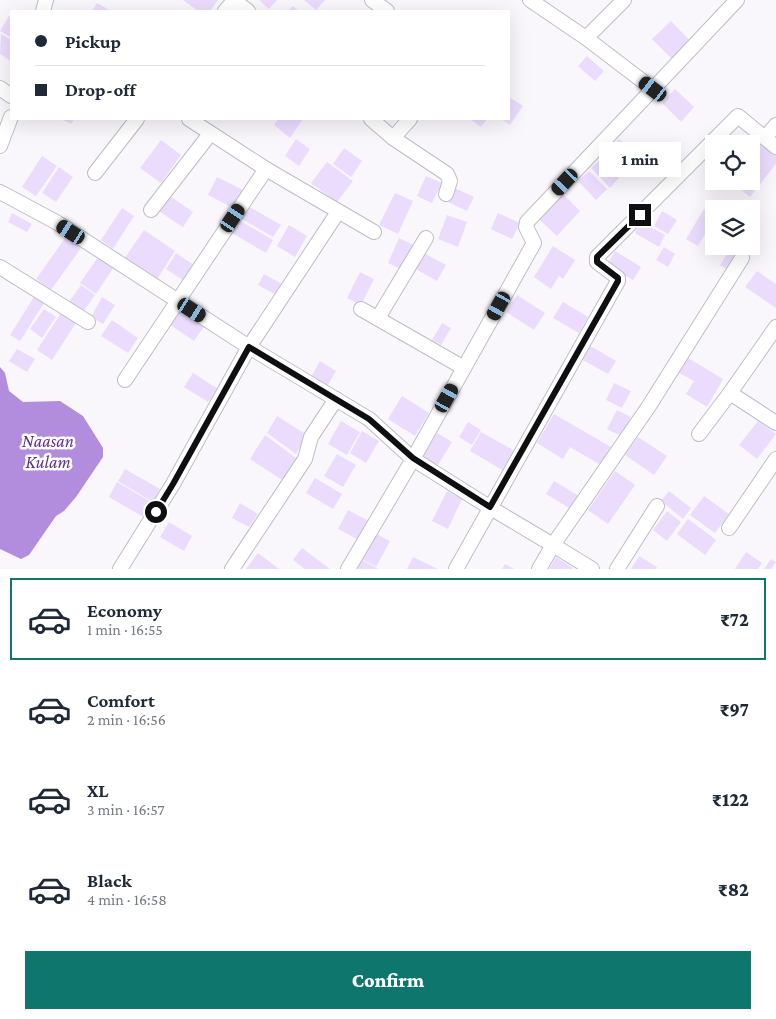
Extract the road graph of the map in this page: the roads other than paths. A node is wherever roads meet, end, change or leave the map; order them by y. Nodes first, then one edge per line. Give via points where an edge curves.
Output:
1 (372, 0) edge
2 (530, 0) edge
3 (624, 0) edge
4 (737, 0) edge
5 (226, 10) edge
6 (247, 10) edge
7 (386, 10) edge
8 (586, 38) junction
9 (653, 89) junction
10 (10, 120) edge
11 (135, 120) edge
12 (190, 120) edge
13 (372, 120) edge
14 (409, 120) edge
15 (776, 125) edge
16 (210, 134) junction
17 (393, 138) junction
18 (765, 138) junction
19 (0, 146) edge
20 (776, 147) edge
21 (266, 169) junction
22 (95, 174) dead end
23 (0, 192) edge
24 (446, 194) dead end
25 (151, 210) dead end
26 (338, 212) junction
27 (374, 232) dead end
28 (426, 238) dead end
29 (742, 258) dead end
30 (0, 267) edge
31 (178, 300) junction
32 (361, 309) dead end
33 (378, 318) junction
34 (88, 322) dead end
35 (776, 327) edge
36 (249, 347) junction
37 (464, 368) junction
38 (125, 380) dead end
39 (730, 393) junction
40 (336, 399) junction
41 (776, 423) edge
42 (699, 434) dead end
43 (413, 458) junction
44 (776, 459) edge
45 (657, 506) dead end
46 (490, 507) junction
47 (729, 528) dead end
48 (554, 545) junction
49 (120, 569) edge
50 (232, 569) edge
51 (348, 569) edge
52 (456, 569) edge
53 (539, 569) edge
54 (592, 569) edge
55 (617, 569) edge

1 - 7 street
2 - 8 street
3 - 8 street
4 - 9 street
5 - 6 street via 236,2
8 - 9 street
9 - 37 street via 528,222 526,227 534,243
10 - 19 street
11 - 22 street
12 - 16 street
13 - 17 street
14 - 17 street
15 - 18 street
16 - 21 street
16 - 25 street
17 - 24 street via 447,174 450,181
18 - 20 street
18 - 46 street via 738,116 597,257 597,262 618,281
21 - 26 street
21 - 31 street
23 - 31 street via 56,222
26 - 27 street
26 - 36 street
28 - 33 street
29 - 48 street via 649,406
30 - 34 street
31 - 36 street
31 - 38 street
32 - 33 street
33 - 37 street
35 - 39 street
36 - 40 street
36 - 49 street via 173,484
37 - 43 street
39 - 41 street
39 - 42 street
40 - 43 street via 369,419
40 - 50 street via 311,437 305,459
43 - 46 street
43 - 51 street
44 - 47 street
45 - 55 street
46 - 48 street
46 - 52 street
48 - 53 street
48 - 54 street

